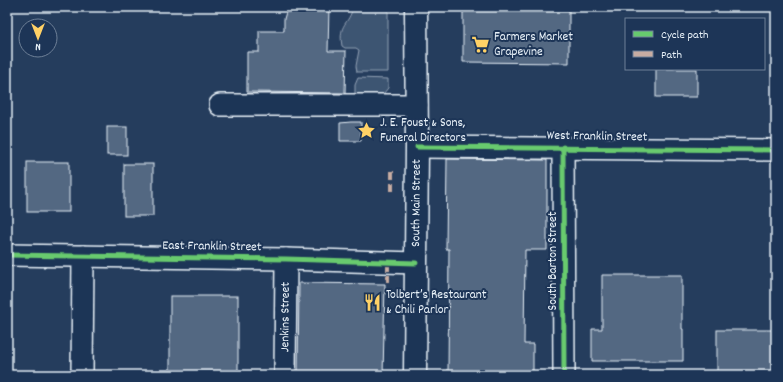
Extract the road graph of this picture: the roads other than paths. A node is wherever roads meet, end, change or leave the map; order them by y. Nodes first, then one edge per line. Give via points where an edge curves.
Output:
1 (416, 7) edge
2 (220, 105) dead end
3 (417, 105) junction
4 (417, 147) junction
5 (563, 148) junction
6 (776, 150) edge
7 (7, 255) edge
8 (83, 256) junction
9 (286, 260) junction
10 (416, 263) junction
11 (82, 375) edge
12 (285, 375) edge
13 (415, 375) edge
14 (564, 375) edge

1 - 3 main road, South Main Street
2 - 3 street
3 - 4 main road, South Main Street
4 - 5 street, West Franklin Street
4 - 10 main road, South Main Street
5 - 6 street, West Franklin Street
5 - 14 street, South Barton Street
7 - 8 street, East Franklin Street
8 - 9 street, East Franklin Street
8 - 11 street
9 - 10 street, East Franklin Street
9 - 12 street, Jenkins Street
10 - 13 main road, South Main Street

